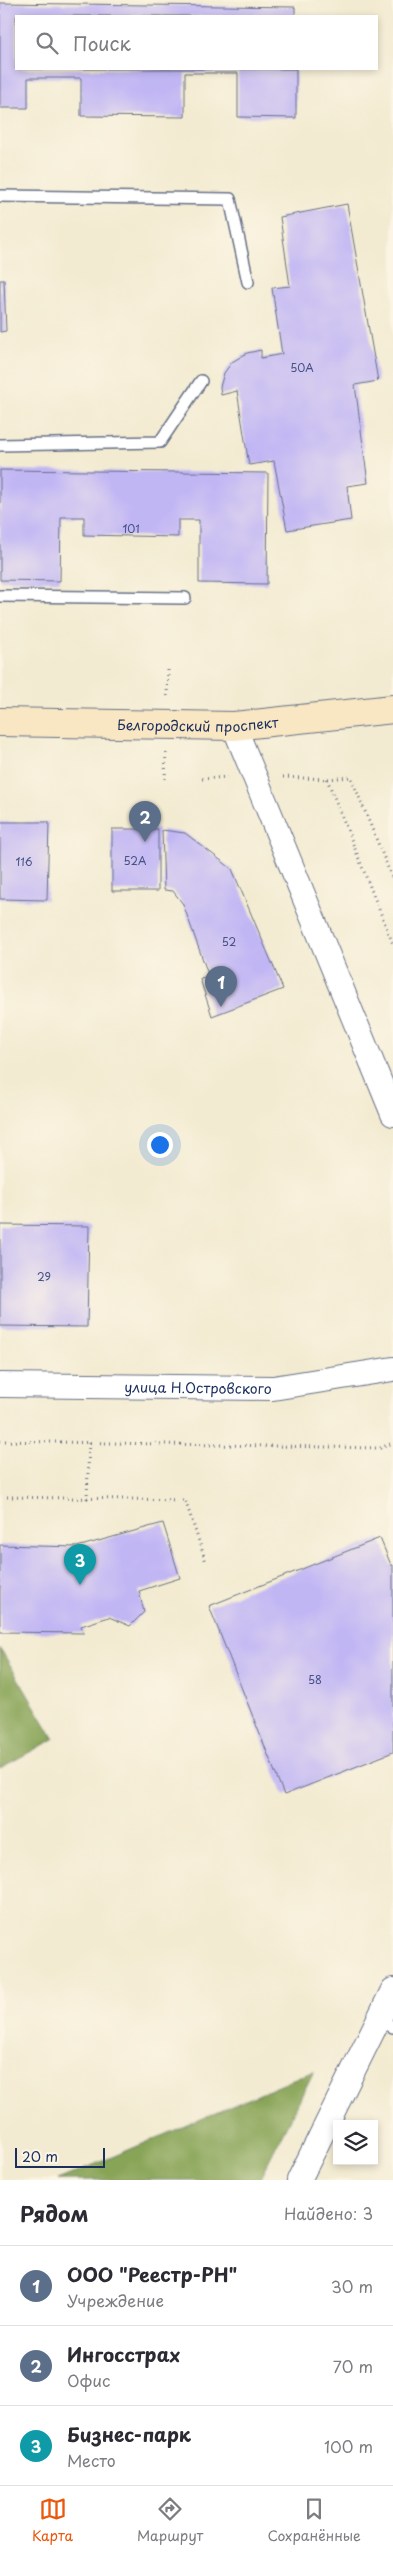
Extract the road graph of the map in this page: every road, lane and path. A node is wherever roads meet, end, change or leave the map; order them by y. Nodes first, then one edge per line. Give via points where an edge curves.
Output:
1 (0, 196) edge
2 (248, 282) dead end
3 (201, 380) dead end
4 (0, 446) edge
5 (0, 596) edge
6 (185, 598) dead end
7 (393, 709) edge
8 (0, 722) edge
9 (234, 726) junction
10 (254, 776) junction
11 (328, 779) junction
12 (393, 880) edge
13 (393, 944) edge
14 (393, 1114) edge
15 (393, 1369) edge
16 (0, 1385) edge
17 (0, 1441) edge
18 (89, 1443) junction
19 (393, 1443) edge
20 (7, 1496) dead end
21 (87, 1500) junction
22 (206, 1562) dead end
23 (393, 1990) edge
24 (386, 2023) edge
25 (300, 2180) edge

1 - 2 lane via 230,198
3 - 4 lane via 160,442
5 - 6 lane
7 - 9 main road, Белгородский проспект
8 - 9 main road, Белгородский проспект
9 - 10 street
10 - 11 path
10 - 14 street
11 - 12 path via 351,777
11 - 13 path
15 - 16 street, улица Н.Островского via 273,1388
17 - 18 path
18 - 19 path via 380,1448
18 - 21 path
20 - 21 path
21 - 22 path via 185,1500
23 - 24 street
24 - 25 street

